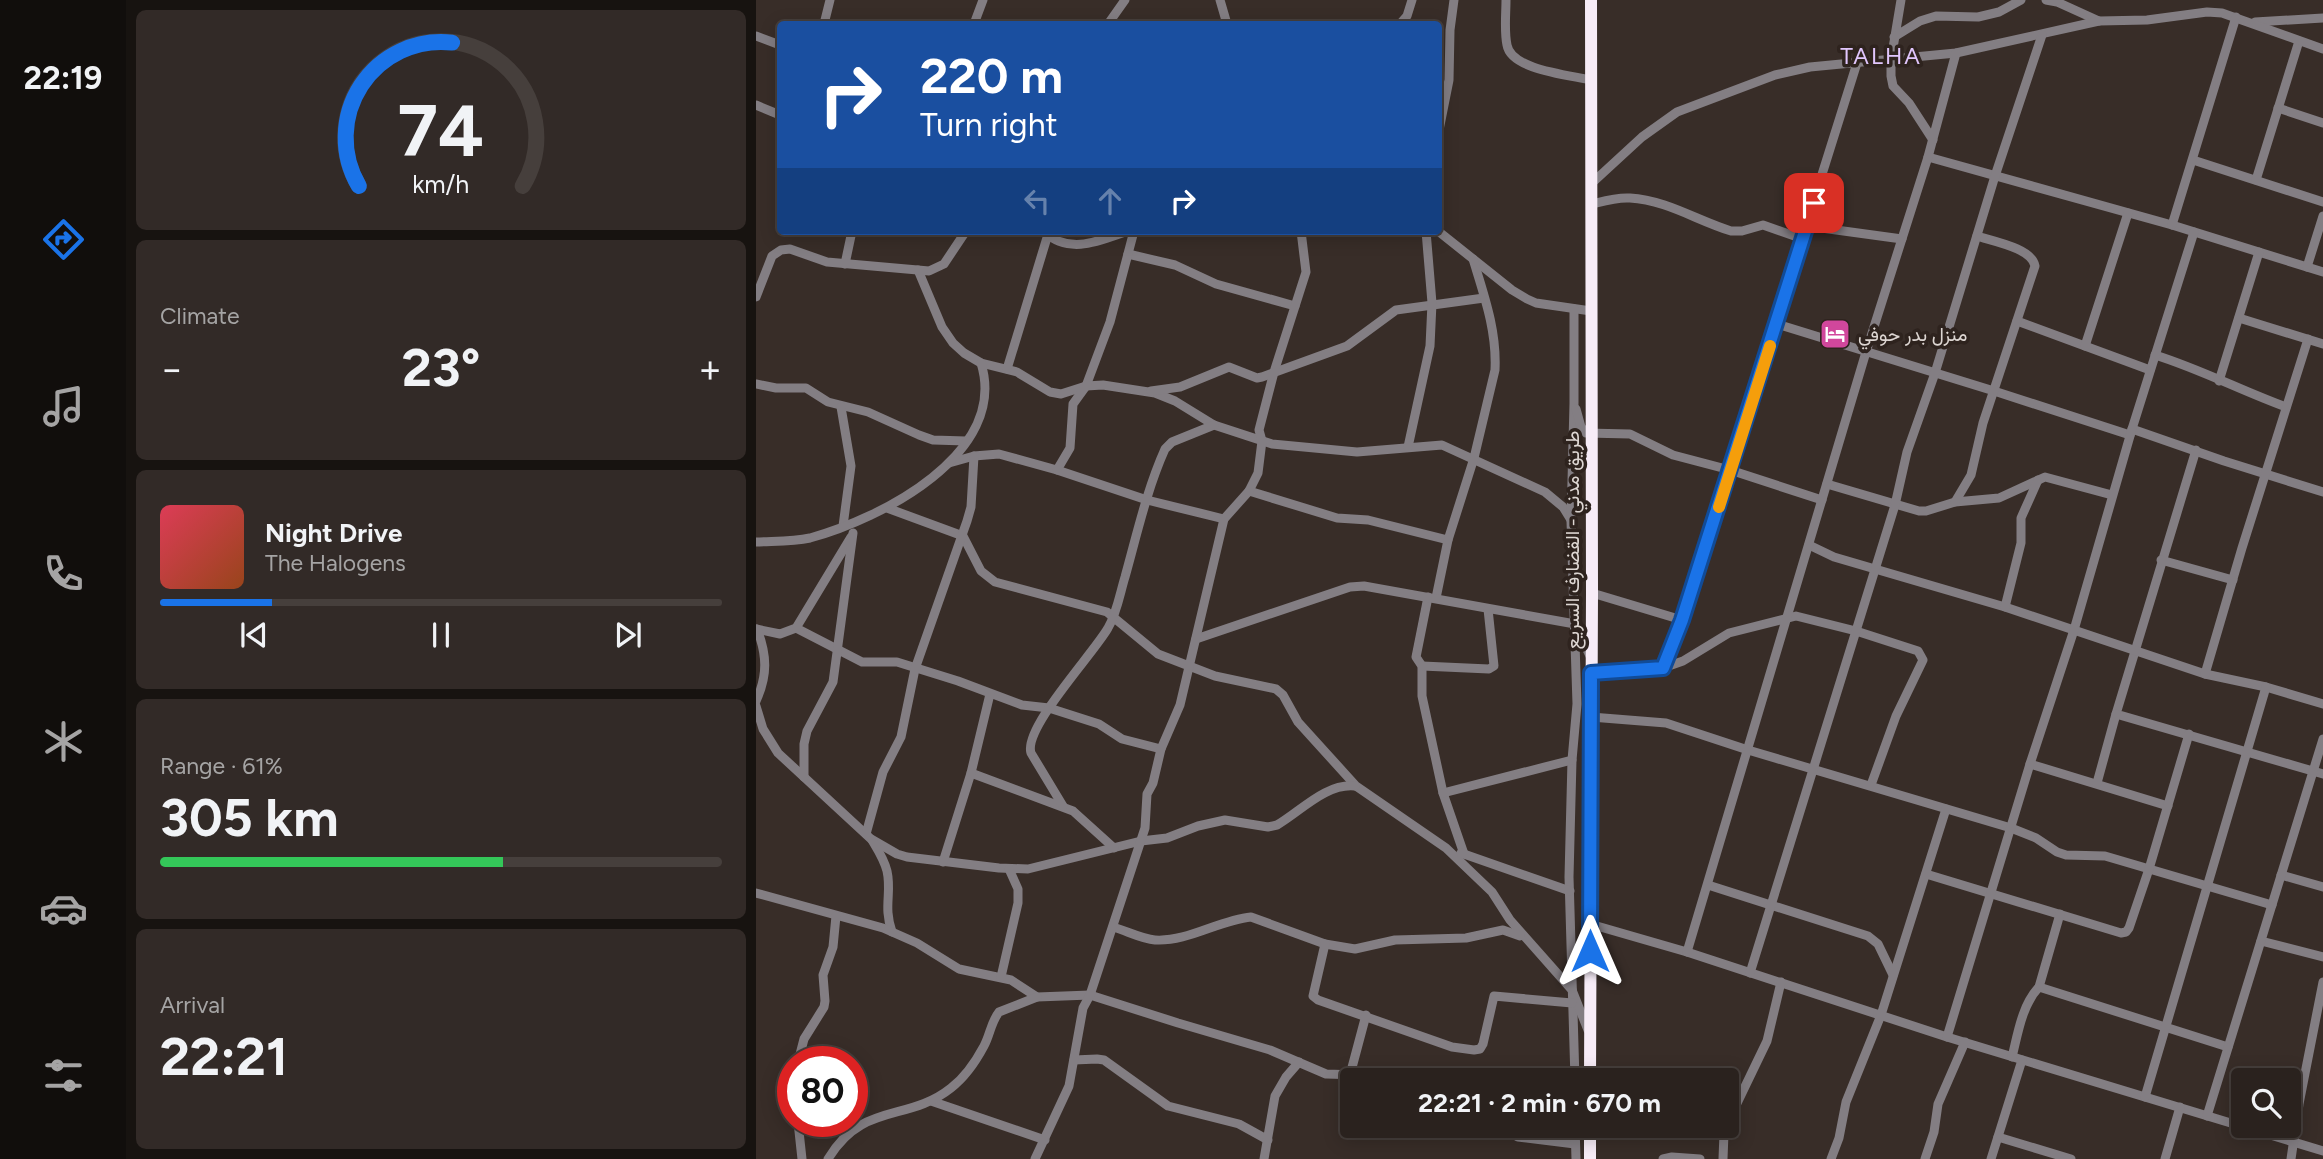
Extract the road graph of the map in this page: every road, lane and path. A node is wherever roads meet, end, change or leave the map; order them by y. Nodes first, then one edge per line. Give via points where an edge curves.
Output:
1 (830, 0) edge
2 (983, 0) edge
3 (1125, 0) edge
4 (1220, 0) edge
5 (1412, 0) edge
6 (1454, 0) edge
7 (1506, 0) edge
8 (1591, 0) edge
9 (1901, 0) edge
10 (2019, 0) edge
11 (2046, 0) edge
12 (2236, 17) junction
13 (2323, 18) edge
14 (825, 21) edge
15 (975, 21) edge
16 (1110, 21) edge
17 (1226, 21) edge
18 (1403, 21) edge
19 (2098, 21) junction
20 (2249, 22) junction
21 (2042, 35) junction
22 (756, 36) edge
23 (1894, 37) junction
24 (2299, 41) junction
25 (777, 44) edge
26 (2323, 49) edge
27 (1956, 53) junction
28 (1891, 60) junction
29 (1857, 64) junction
30 (1591, 80) junction
31 (756, 105) edge
32 (2278, 108) junction
33 (777, 114) edge
34 (1442, 115) edge
35 (2323, 123) edge
36 (1933, 140) junction
37 (1928, 157) junction
38 (2193, 160) junction
39 (1995, 176) junction
40 (2256, 180) junction
41 (1592, 183) junction
42 (2323, 202) edge
43 (1592, 204) junction
44 (2128, 213) junction
45 (2323, 216) edge
46 (2172, 225) junction
47 (1807, 226) junction
48 (2194, 232) junction
49 (1442, 234) edge
50 (851, 235) edge
51 (963, 235) edge
52 (1046, 235) edge
53 (1051, 235) edge
54 (1115, 235) edge
55 (1133, 235) edge
56 (1301, 235) edge
57 (1426, 235) edge
58 (1977, 236) junction
59 (1803, 239) junction
60 (1902, 239) junction
61 (2259, 252) junction
62 (1128, 254) junction
63 (1473, 259) junction
64 (845, 264) junction
65 (2307, 267) junction
66 (918, 270) junction
67 (2323, 272) edge
68 (756, 297) edge
69 (1484, 298) junction
70 (1432, 303) junction
71 (1295, 306) junction
72 (1574, 309) junction
73 (1591, 311) junction
74 (2239, 318) junction
75 (2017, 321) junction
76 (1777, 324) junction
77 (2308, 339) junction
78 (2323, 344) edge
79 (2085, 346) junction
80 (1866, 352) junction
81 (2155, 355) junction
82 (981, 363) junction
83 (1007, 369) junction
84 (2150, 370) junction
85 (1274, 372) junction
86 (1935, 373) junction
87 (2219, 382) junction
88 (756, 384) edge
89 (1086, 387) junction
90 (1994, 390) junction
91 (1146, 392) junction
92 (1574, 404) junction
93 (841, 407) junction
94 (2286, 407) junction
95 (1214, 425) junction
96 (2131, 432) junction
97 (1591, 435) junction
98 (966, 441) junction
99 (1262, 441) junction
100 (1408, 447) junction
101 (2196, 450) junction
102 (974, 456) junction
103 (1474, 458) junction
104 (949, 463) junction
105 (1057, 470) junction
106 (1730, 470) junction
107 (2265, 474) junction
108 (2038, 480) junction
109 (1827, 484) junction
110 (1249, 491) junction
111 (2323, 492) edge
112 (2112, 495) junction
113 (1147, 500) junction
114 (1822, 500) junction
115 (1955, 502) junction
116 (1895, 505) junction
117 (887, 508) junction
118 (1224, 519) junction
119 (861, 520) junction
120 (1571, 521) junction
121 (843, 526) junction
122 (853, 533) junction
123 (963, 536) junction
124 (1448, 540) junction
125 (756, 542) edge
126 (1809, 545) junction
127 (2161, 560) junction
128 (1875, 569) junction
129 (2233, 580) junction
130 (1592, 593) junction
131 (1432, 598) junction
132 (2005, 607) junction
133 (1488, 609) junction
134 (1114, 616) junction
135 (1787, 618) junction
136 (1682, 620) junction
137 (1575, 624) junction
138 (796, 628) junction
139 (756, 629) edge
140 (2074, 630) junction
141 (1856, 631) junction
142 (1196, 639) junction
143 (2135, 649) junction
144 (838, 650) junction
145 (1591, 659) junction
146 (1422, 666) junction
147 (1189, 668) junction
148 (1663, 668) junction
149 (915, 669) junction
150 (1591, 673) junction
151 (2205, 674) junction
152 (2266, 687) junction
153 (990, 694) junction
154 (756, 704) edge
155 (2323, 704) edge
156 (1049, 708) junction
157 (2116, 714) junction
158 (1591, 718) junction
159 (2189, 734) junction
160 (2323, 739) edge
161 (1161, 749) junction
162 (1748, 750) junction
163 (2247, 753) junction
164 (1572, 760) junction
165 (2030, 764) junction
166 (1813, 769) junction
167 (971, 773) junction
168 (2318, 773) edge
169 (804, 777) junction
170 (2097, 783) junction
171 (1871, 785) junction
172 (1356, 786) junction
173 (1443, 793) junction
174 (1063, 806) junction
175 (2168, 806) junction
176 (1946, 809) junction
177 (2011, 828) junction
178 (868, 836) junction
179 (1141, 841) junction
180 (1114, 848) junction
181 (1446, 848) junction
182 (1464, 854) junction
183 (943, 862) junction
184 (1009, 869) junction
185 (2149, 869) junction
186 (1926, 874) junction
187 (2281, 876) junction
188 (1708, 885) junction
189 (2208, 886) junction
190 (2323, 887) edge
191 (1570, 891) junction
192 (756, 893) edge
193 (1990, 894) junction
194 (2272, 905) junction
195 (1771, 906) junction
196 (2060, 914) junction
197 (836, 916) junction
198 (1590, 924) junction
199 (1113, 927) junction
200 (892, 932) junction
201 (1525, 938) junction
202 (2261, 941) junction
203 (1325, 944) junction
204 (1687, 953) junction
205 (2323, 957) edge
206 (1750, 973) junction
207 (1893, 975) junction
208 (1001, 977) junction
209 (1781, 982) junction
210 (2323, 982) edge
211 (2039, 987) junction
212 (1572, 990) junction
213 (1090, 995) junction
214 (1037, 997) junction
215 (1572, 1003) junction
216 (1366, 1015) junction
217 (1881, 1015) junction
218 (2166, 1027) junction
219 (1590, 1035) junction
220 (1947, 1037) junction
221 (1965, 1042) junction
222 (802, 1046) edge
223 (2228, 1047) junction
224 (2012, 1056) junction
225 (1074, 1060) junction
226 (2022, 1060) junction
227 (1299, 1062) junction
228 (1352, 1068) edge
229 (1575, 1068) edge
230 (1590, 1068) edge
231 (1340, 1074) edge
232 (2145, 1097) junction
233 (1739, 1100) edge
234 (931, 1101) junction
235 (2180, 1107) junction
236 (2207, 1116) junction
237 (1998, 1136) junction
238 (800, 1137) edge
239 (1528, 1138) edge
240 (1575, 1138) edge
241 (1590, 1138) edge
242 (1724, 1138) edge
243 (1045, 1140) junction
244 (1268, 1140) junction
245 (2294, 1142) junction
246 (1575, 1143) junction
247 (2323, 1151) edge
248 (829, 1157) edge
249 (802, 1159) edge
250 (843, 1159) edge
251 (1035, 1159) edge
252 (1264, 1159) edge
253 (1576, 1159) edge
254 (1590, 1159) edge
255 (1662, 1159) edge
256 (1700, 1159) edge
257 (1723, 1159) edge
258 (1831, 1159) edge
259 (1925, 1159) edge
260 (1991, 1159) edge
261 (2071, 1159) edge
262 (2165, 1159) edge
263 (2291, 1159) edge

1 - 14 street
2 - 15 street
3 - 16 street
4 - 17 street
5 - 18 street
6 - 34 street
7 - 30 street via 1507,46 1516,60
8 - 30 highway, طريق مدني - القضارف السريع
9 - 23 street
10 - 23 street via 1978,17 1936,16
11 - 19 street
12 - 19 street via 2207,12
12 - 20 street
12 - 38 street
13 - 20 street
19 - 21 street
20 - 24 street
21 - 27 street
21 - 39 street
22 - 25 street
23 - 28 street
24 - 26 street
24 - 32 street
27 - 28 street
27 - 36 street
28 - 29 street
28 - 36 street via 1893,86
29 - 41 street via 1775,75 1698,103 1651,130
29 - 47 street
30 - 41 highway, طريق مدني - القضارف السريع
31 - 33 street
32 - 35 street
32 - 40 street
36 - 37 street
37 - 39 street
37 - 60 street
38 - 40 street
38 - 46 street
39 - 44 street
39 - 58 street
40 - 42 street
41 - 43 highway, طريق مدني - القضارف السريع
43 - 59 street via 1632,198 1731,231 1763,225
43 - 73 highway, طريق مدني - القضارف السريع
44 - 46 street
44 - 79 street
45 - 65 street
46 - 48 street
47 - 59 street
47 - 60 street
48 - 61 street
48 - 81 street
49 - 63 street
50 - 64 street
51 - 66 street via 944,264
52 - 83 street
53 - 54 street via 1070,246
55 - 62 street
56 - 71 street via 1306,272
57 - 70 street
58 - 75 street via 2021,251 2035,261
58 - 86 street
59 - 76 street
60 - 80 street
61 - 65 street
61 - 74 street
62 - 71 street
62 - 89 street
63 - 69 street
63 - 72 street via 1527,299
64 - 66 street
64 - 68 street via 781,250 772,256
65 - 67 street
66 - 82 street via 953,344
69 - 70 street
69 - 103 street via 1492,323 1495,362
70 - 85 street via 1395,310 1347,346
70 - 100 street via 1429,359
71 - 85 street
72 - 73 street
72 - 92 street
73 - 97 highway, طريق مدني - القضارف السريع
74 - 77 street
74 - 87 street
75 - 79 street
75 - 90 street
76 - 80 street
76 - 106 street
77 - 78 street
77 - 94 street
79 - 84 street
80 - 86 street
80 - 109 street
81 - 84 street
81 - 87 street
82 - 83 street
82 - 98 street via 984,401
83 - 89 street via 1050,392
84 - 96 street
85 - 91 street via 1257,378 1229,367 1180,387
85 - 99 street via 1259,430
86 - 90 street
86 - 116 street
87 - 94 street
88 - 93 street via 806,388
89 - 91 street
89 - 105 street via 1073,404 1070,448
90 - 96 street
90 - 115 street via 1971,475
91 - 95 street via 1175,401
92 - 97 street via 1583,431
92 - 120 street
93 - 98 street via 868,412 933,440
93 - 121 street via 851,466
94 - 107 street
95 - 99 street
95 - 113 street via 1165,449
96 - 101 street
96 - 112 street
97 - 106 street via 1630,434 1673,456
97 - 130 highway, طريق مدني - القضارف السريع
98 - 104 street
99 - 100 street via 1357,452
99 - 110 street via 1258,473
100 - 103 street via 1442,444
101 - 107 street
101 - 127 street
102 - 104 street
102 - 105 street via 999,454
102 - 123 street via 971,507
103 - 120 street via 1545,492
103 - 124 street
104 - 117 street
105 - 113 street
106 - 114 street
106 - 136 street
107 - 111 street
107 - 129 street
108 - 112 street via 2048,477
108 - 115 street via 1999,498
108 - 132 street via 2021,518 2021,543
109 - 114 street
109 - 116 street
110 - 118 street
110 - 124 street via 1330,516 1368,520
112 - 140 street
113 - 118 street
113 - 134 street
114 - 126 street
115 - 116 street via 1926,511
116 - 128 street
117 - 119 street
117 - 123 street
118 - 142 street
119 - 121 street
119 - 122 street
120 - 137 street
121 - 125 street via 809,538
122 - 138 street
122 - 144 street
123 - 134 street via 981,571 995,582
123 - 149 street
124 - 131 street
126 - 128 street
126 - 135 street
127 - 129 street
127 - 143 street
128 - 132 street
128 - 141 street
129 - 151 street
130 - 136 street
130 - 145 highway, طريق مدني - القضارف السريع
131 - 133 street
131 - 142 street via 1350,587
131 - 146 street via 1416,648
132 - 140 street
133 - 137 street
133 - 146 street via 1494,666
134 - 147 street via 1147,647
134 - 156 street
135 - 141 street via 1801,615
135 - 148 street via 1729,634
135 - 162 street
136 - 148 street
137 - 145 street
137 - 164 street via 1577,704
138 - 139 street via 780,634
138 - 144 street
139 - 154 street via 766,665
140 - 143 street
140 - 165 street
141 - 166 street
141 - 171 street via 1918,651 1923,660
142 - 147 street
143 - 151 street
143 - 157 street
144 - 149 street via 862,662 890,662
144 - 169 street via 833,682 807,731
145 - 150 highway, طريق مدني - القضارف السريع
146 - 173 street via 1422,695
147 - 161 street via 1180,705
147 - 172 street via 1276,689 1298,722
148 - 150 street
149 - 153 street
149 - 178 street via 901,737 883,772
150 - 158 highway, طريق مدني - القضارف السريع
151 - 152 street
152 - 155 street
152 - 163 street
153 - 156 street
153 - 167 street
154 - 169 street via 769,741
156 - 161 street via 1105,727 1122,739
156 - 174 street via 1029,746
157 - 159 street
157 - 170 street
158 - 162 street via 1666,723
158 - 198 highway, طريق مدني - القضارف السريع
159 - 163 street
159 - 175 street
160 - 168 street
161 - 179 street via 1147,794
162 - 166 street
162 - 188 street
163 - 168 street
163 - 189 street
164 - 173 street
164 - 191 street
165 - 170 street
165 - 177 street
166 - 171 street
166 - 195 street
167 - 174 street
167 - 183 street
168 - 187 street
169 - 178 street
170 - 175 street
171 - 176 street
172 - 179 street via 1331,789 1277,825 1225,820
172 - 181 street
173 - 182 street
174 - 180 street
175 - 185 street
176 - 177 street
176 - 186 street
177 - 185 street via 2066,855 2105,856
177 - 193 street
178 - 183 street via 897,854
178 - 200 street via 887,869 886,907
179 - 180 street
179 - 199 street
180 - 184 street via 1028,869
181 - 182 street
181 - 201 street via 1492,892
182 - 191 street
183 - 184 street
184 - 208 street via 1018,889 1018,903
185 - 189 street
185 - 196 street via 2126,932
186 - 193 street
186 - 207 street
187 - 190 street
187 - 194 street
188 - 195 street
188 - 204 street
189 - 194 street
189 - 218 street
191 - 212 street
192 - 197 street
193 - 196 street
193 - 220 street
194 - 202 street
195 - 206 street
195 - 207 street via 1874,939
196 - 211 street
197 - 200 street
197 - 222 street via 833,947 823,975 824,1007
198 - 204 street
198 - 219 highway, طريق مدني - القضارف السريع
199 - 203 street via 1159,940 1251,917
199 - 213 street
200 - 208 street via 959,969
201 - 203 street via 1503,930 1355,948
201 - 212 street
202 - 205 street
202 - 223 street
203 - 216 street via 1313,996
204 - 206 street
206 - 209 street
207 - 217 street
208 - 214 street
209 - 217 street
209 - 233 street via 1767,1041
210 - 245 street
211 - 218 street
211 - 224 street via 2024,1012
212 - 215 street
212 - 219 street
213 - 214 street
213 - 225 street via 1083,1008
213 - 227 street
214 - 234 street via 999,1012 965,1073
215 - 216 street via 1494,996 1483,1044 1474,1050 1452,1047
215 - 229 street
216 - 228 street
217 - 220 street
217 - 258 street via 1846,1102
218 - 223 street
218 - 232 street
219 - 230 highway, طريق مدني - القضارف السريع
220 - 221 street
221 - 224 street
221 - 259 street via 1938,1104
223 - 236 street
224 - 226 street
225 - 243 street via 1069,1086
225 - 244 street via 1104,1060 1168,1106 1239,1124
226 - 232 street
226 - 237 street
227 - 231 street via 1326,1074
227 - 244 street via 1275,1096
232 - 235 street
234 - 243 street
234 - 248 street via 868,1120
235 - 236 street
235 - 262 street
236 - 245 street
237 - 260 street
237 - 261 street
238 - 249 street
239 - 246 street
240 - 246 street
241 - 254 highway
242 - 257 street
243 - 251 street
244 - 252 street
245 - 247 street
245 - 263 street
246 - 253 street
248 - 250 street
255 - 256 street

